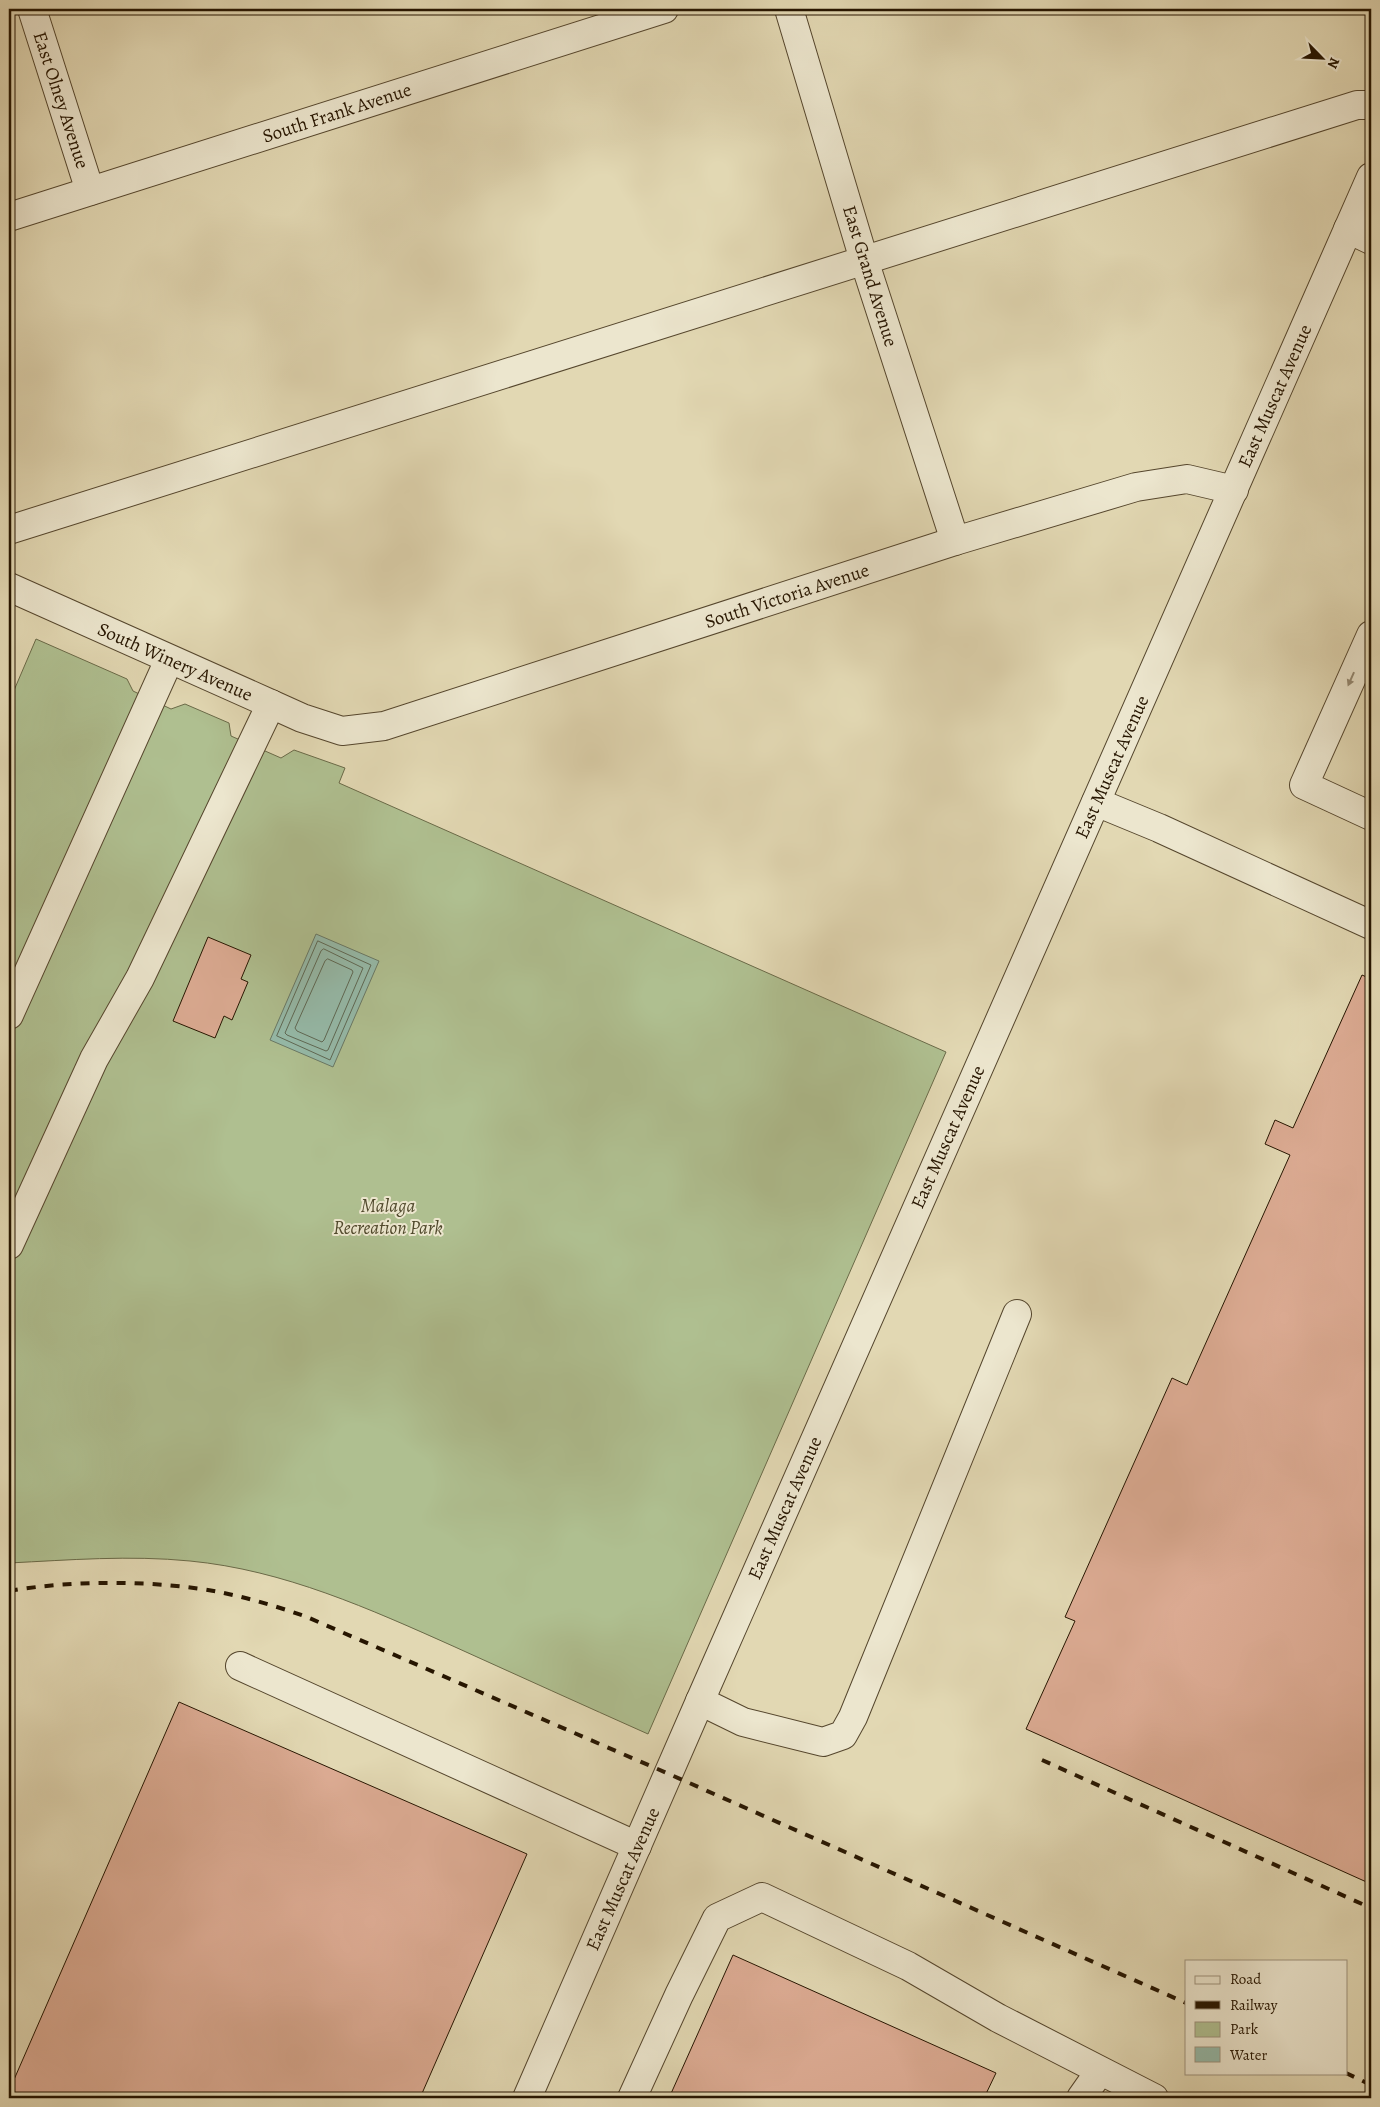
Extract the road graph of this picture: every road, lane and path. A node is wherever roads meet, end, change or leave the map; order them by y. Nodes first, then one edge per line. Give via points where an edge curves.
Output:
1 (32, 9) edge
2 (664, 9) edge
3 (789, 9) edge
4 (1371, 105) edge
5 (1371, 177) edge
6 (90, 191) junction
7 (9, 217) edge
8 (1360, 235) edge
9 (864, 260) junction
10 (1234, 490) junction
11 (9, 530) edge
12 (955, 541) junction
13 (9, 588) edge
14 (1371, 635) edge
15 (169, 660) junction
16 (271, 704) junction
17 (342, 731) joint
18 (1096, 802) junction
19 (1371, 816) edge
20 (1371, 925) edge
21 (9, 1015) edge
22 (9, 1245) edge
23 (1017, 1314) dead end
24 (240, 1666) dead end
25 (700, 1701) junction
26 (637, 1846) junction
27 (1100, 2071) junction
28 (527, 2098) edge
29 (632, 2098) edge
30 (1081, 2098) edge
31 (1154, 2098) edge

1 - 6 street, East Olney Avenue
2 - 6 street, South Frank Avenue
3 - 9 street, East Grand Avenue
4 - 9 street via 1357,105
5 - 8 street, East Muscat Avenue
6 - 7 street, South Frank Avenue
8 - 10 street, East Muscat Avenue
9 - 11 street
9 - 12 street, East Grand Avenue
10 - 12 street, South Victoria Avenue via 1187,479 1136,487
10 - 18 street, East Muscat Avenue
12 - 17 street, South Victoria Avenue via 384,726
13 - 15 street, South Winery Avenue
14 -> 19 street via 1304,785
15 - 16 street, South Winery Avenue
15 - 21 street
16 - 17 street, South Winery Avenue
16 - 22 street via 140,978 94,1060
18 - 20 street
18 - 25 street, East Muscat Avenue
23 - 25 street via 853,1717 842,1735 823,1742 743,1722
24 - 26 street
25 - 26 street, East Muscat Avenue
26 - 28 street, East Muscat Avenue
27 - 29 street via 908,1966 762,1897 718,1918
27 - 30 street
27 - 31 street

